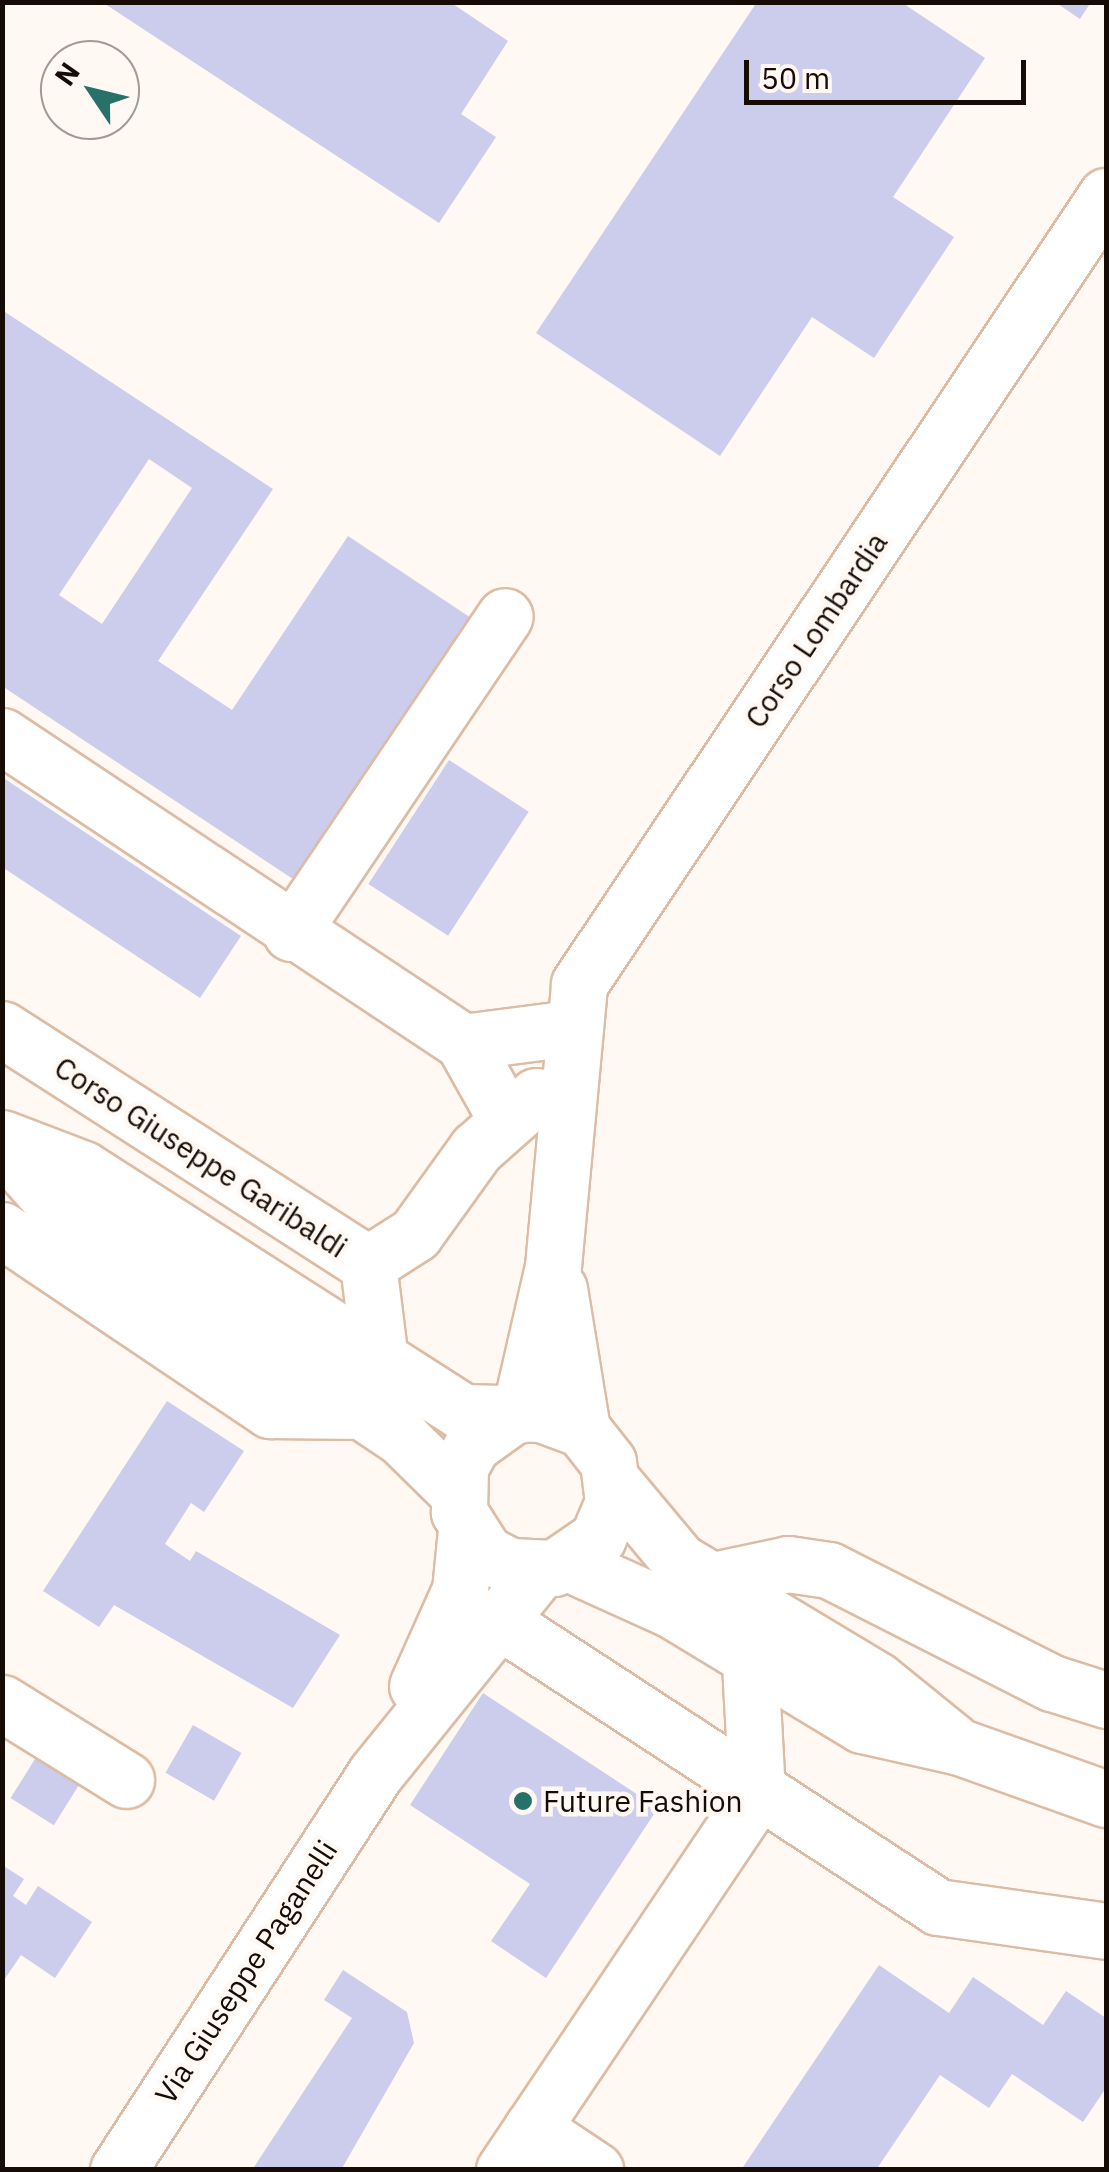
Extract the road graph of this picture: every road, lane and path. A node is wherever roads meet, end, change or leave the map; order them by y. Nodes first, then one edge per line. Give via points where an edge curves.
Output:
1 (1106, 196) edge
2 (505, 616) dead end
3 (2, 736) edge
4 (291, 933) junction
5 (2, 1029) edge
6 (462, 1042) junction
7 (567, 1053) junction
8 (505, 1117) junction
9 (2, 1142) edge
10 (2, 1230) edge
11 (368, 1264) junction
12 (553, 1266) junction
13 (380, 1360) junction
14 (362, 1411) junction
15 (515, 1416) junction
16 (582, 1429) junction
17 (613, 1482) junction
18 (461, 1511) junction
19 (554, 1567) junction
20 (709, 1581) junction
21 (498, 1620) junction
22 (750, 1662) junction
23 (1106, 1700) edge
24 (2, 1703) edge
25 (960, 1747) junction
26 (374, 1774) junction
27 (126, 1780) dead end
28 (757, 1793) junction
29 (1106, 1799) edge
30 (1106, 1931) edge
31 (518, 2149) edge
32 (118, 2170) edge
33 (595, 2170) edge

1 - 7 street, Corso Lombardia via 578,984
2 - 4 street
3 - 4 street
4 - 6 street
5 - 11 street, Corso Giuseppe Garibaldi
6 - 7 street
6 - 8 street
7 - 8 street
7 - 12 street, Corso Lombardia
8 - 11 street via 416,1234
9 - 13 street via 83,1169
9 - 14 street via 58,1208
10 - 14 street via 270,1410
11 - 13 street, Corso Giuseppe Garibaldi
12 - 15 street, Corso Lombardia
12 - 16 street, Corso Lombardia
13 - 15 street via 463,1412
14 - 18 street
15 - 16 street
15 - 18 street via 472,1445
16 - 17 street
17 - 19 street via 598,1538
17 - 20 street via 658,1542
18 - 19 street via 498,1560
18 - 26 street, Via Giuseppe Paganelli via 442,1644
19 - 21 street, Via Giuseppe Paganelli
19 - 22 street via 665,1606
20 - 23 street via 788,1564 829,1570 1052,1683
20 - 25 street via 878,1680
21 - 26 street, Via Giuseppe Paganelli
21 - 28 street
22 - 25 street via 862,1726
22 - 28 street
24 - 27 street
25 - 29 street
26 - 32 street, Via Giuseppe Paganelli
28 - 30 street via 938,1907
28 - 31 street
31 - 33 street

